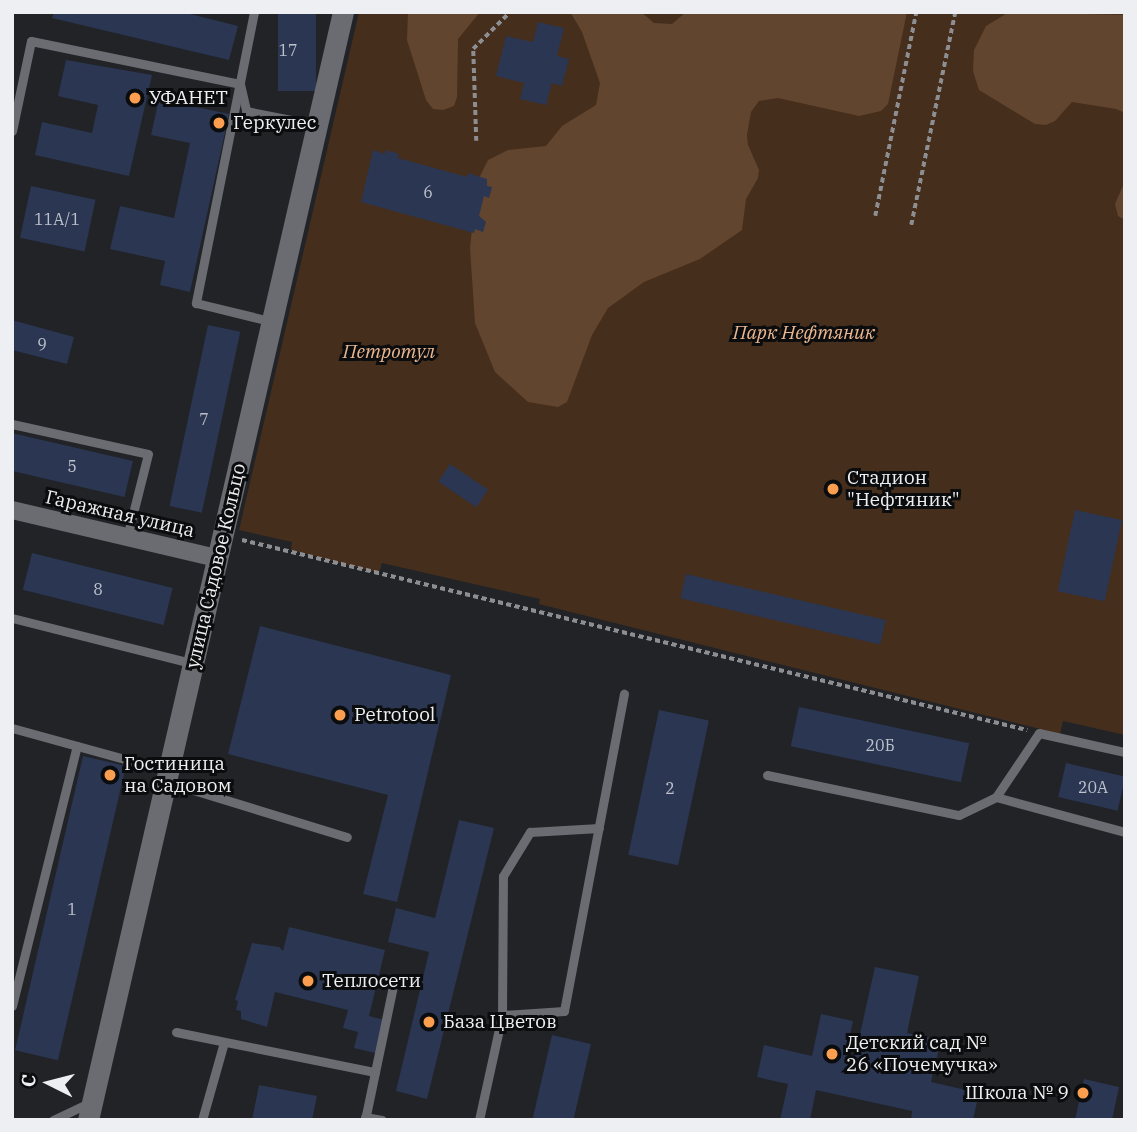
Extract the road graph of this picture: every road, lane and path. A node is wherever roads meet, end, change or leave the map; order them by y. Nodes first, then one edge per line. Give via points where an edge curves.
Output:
1 (254, 12) edge
2 (343, 12) edge
3 (510, 12) edge
4 (916, 12) edge
5 (955, 12) edge
6 (240, 84) junction
7 (317, 125) junction
8 (12, 131) edge
9 (476, 141) dead end
10 (875, 216) dead end
11 (911, 225) dead end
12 (272, 321) junction
13 (12, 424) edge
14 (12, 510) edge
15 (223, 536) junction
16 (127, 537) junction
17 (217, 558) junction
18 (12, 618) edge
19 (193, 663) junction
20 (624, 694) dead end
21 (12, 728) edge
22 (1039, 733) junction
23 (76, 746) junction
24 (1125, 752) edge
25 (767, 775) dead end
26 (167, 776) junction
27 (996, 797) junction
28 (599, 828) junction
29 (1125, 832) edge
30 (347, 837) dead end
31 (393, 986) dead end
32 (12, 1006) edge
33 (502, 1015) junction
34 (176, 1032) dead end
35 (224, 1042) junction
36 (375, 1072) junction
37 (90, 1110) edge
38 (365, 1118) edge
39 (53, 1120) edge
40 (202, 1120) edge
41 (382, 1120) edge
42 (479, 1120) edge

1 - 6 lane
2 - 7 main road, улица Садовое Кольцо
3 - 9 path via 473,49
4 - 10 path
5 - 11 path
6 - 7 lane via 246,111
6 - 8 lane via 31,41
6 - 12 lane via 196,303
7 - 12 main road, улица Садовое Кольцо
12 - 15 main road, улица Садовое Кольцо
13 - 16 lane via 148,454
14 - 16 street, Гаражная улица
15 - 17 main road, улица Садовое Кольцо
15 - 22 path
16 - 17 street, Гаражная улица
17 - 19 main road, улица Садовое Кольцо
18 - 19 lane
19 - 26 main road, улица Садовое Кольцо
20 - 28 lane
21 - 23 lane
22 - 24 lane
22 - 27 lane
23 - 26 lane
23 - 32 lane
25 - 27 lane via 959,815
26 - 30 lane
26 - 37 main road, улица Садовое Кольцо
27 - 29 lane
28 - 33 lane via 564,1011
28 - 33 lane via 530,832 503,876
31 - 36 lane
33 - 42 lane
34 - 35 lane
35 - 36 lane
35 - 40 lane
36 - 38 lane
37 - 39 lane
38 - 41 lane

